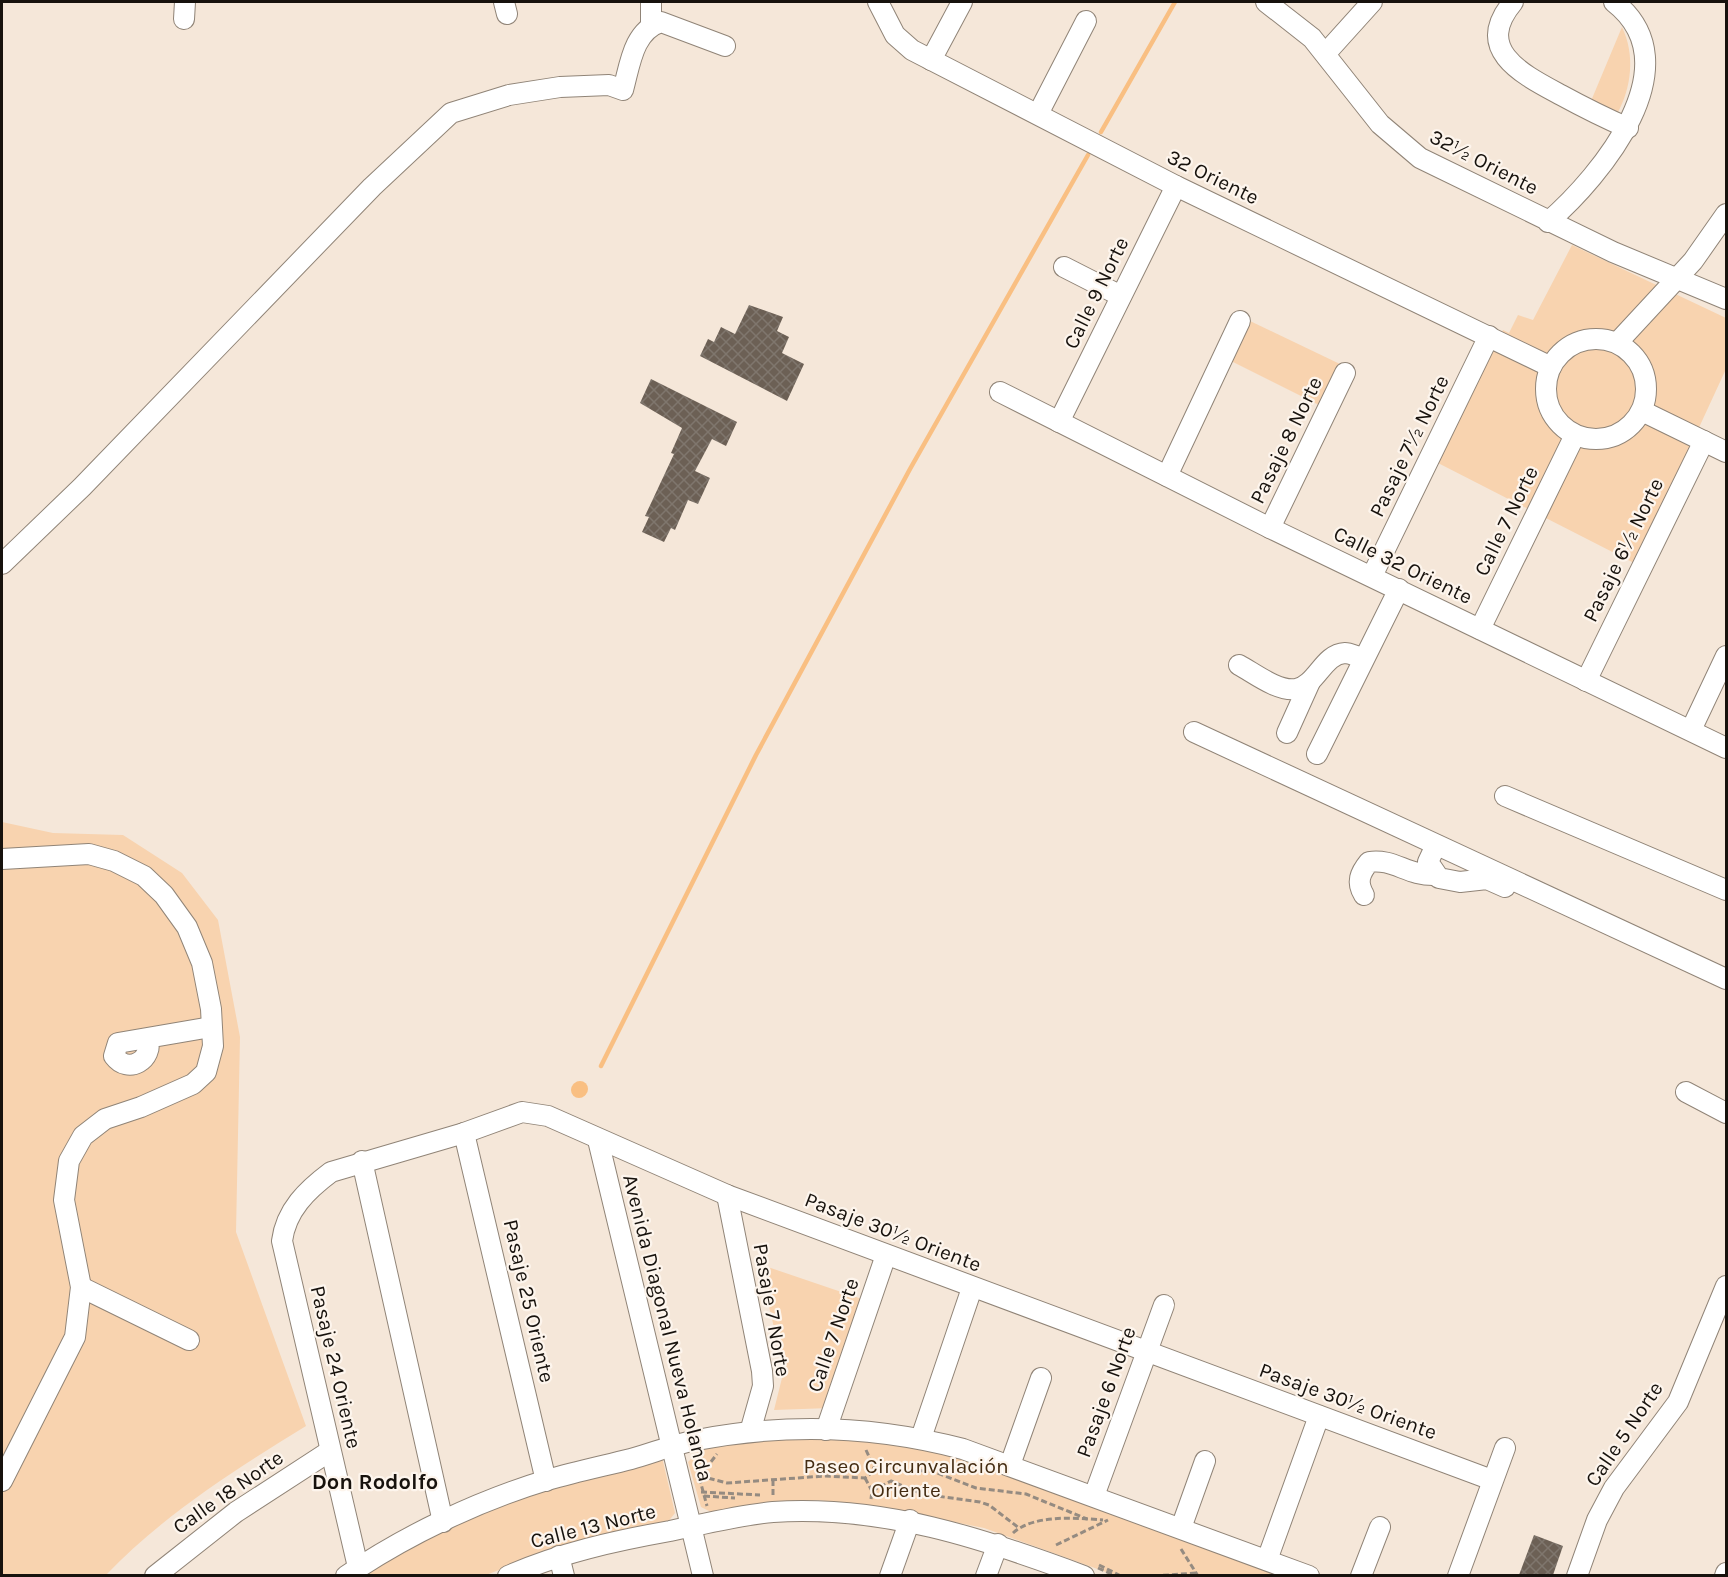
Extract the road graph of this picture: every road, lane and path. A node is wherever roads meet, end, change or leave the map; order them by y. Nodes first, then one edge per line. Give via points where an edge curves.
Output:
1 (651, 2) edge
2 (878, 2) edge
3 (962, 2) edge
4 (1266, 2) edge
5 (1372, 2) edge
6 (1513, 2) edge
7 (1614, 2) edge
8 (1086, 21) dead end
9 (651, 25) junction
10 (725, 46) dead end
11 (1326, 53) junction
12 (931, 60) junction
13 (1038, 114) junction
14 (1628, 128) junction
15 (1176, 186) junction
16 (1726, 214) edge
17 (1548, 222) junction
18 (1064, 267) dead end
19 (1675, 277) junction
20 (1121, 296) junction
21 (1726, 299) edge
22 (1240, 321) dead end
23 (1489, 336) junction
24 (1617, 343) junction
25 (1551, 367) junction
26 (1345, 373) dead end
27 (1000, 392) dead end
28 (1642, 411) junction
29 (1059, 422) junction
30 (1575, 435) junction
31 (1704, 441) junction
32 (1726, 452) edge
33 (1167, 476) junction
34 (1270, 528) junction
35 (2, 564) edge
36 (1372, 576) junction
37 (1399, 589) junction
38 (1480, 629) junction
39 (1726, 656) edge
40 (1363, 658) junction
41 (1239, 665) dead end
42 (1586, 681) junction
43 (1310, 682) junction
44 (1691, 730) junction
45 (1194, 732) dead end
46 (1287, 733) dead end
47 (1726, 748) edge
48 (1317, 754) dead end
49 (1505, 796) dead end
50 (1436, 844) junction
51 (2, 859) edge
52 (1435, 875) junction
53 (1726, 890) edge
54 (1364, 895) dead end
55 (1642, 940) junction
56 (1726, 979) edge
57 (211, 1027) junction
58 (148, 1038) dead end
59 (1686, 1092) dead end
60 (1726, 1113) edge
61 (464, 1133) junction
62 (598, 1140) junction
63 (362, 1161) junction
64 (727, 1195) junction
65 (290, 1213) joint
66 (886, 1255) junction
67 (1726, 1286) edge
68 (81, 1287) junction
69 (972, 1288) junction
70 (1164, 1305) dead end
71 (189, 1340) dead end
72 (1146, 1352) junction
73 (1041, 1378) dead end
74 (1320, 1416) junction
75 (826, 1430) junction
76 (750, 1432) junction
77 (921, 1438) junction
78 (681, 1444) junction
79 (858, 1447) dead end
80 (1505, 1448) dead end
81 (330, 1450) junction
82 (719, 1452) dead end
83 (1205, 1461) dead end
84 (1010, 1465) junction
85 (875, 1470) junction
86 (889, 1472) junction
87 (699, 1475) junction
88 (865, 1478) junction
89 (546, 1480) junction
90 (773, 1480) junction
91 (1492, 1480) junction
92 (2, 1481) edge
93 (891, 1481) junction
94 (872, 1491) junction
95 (773, 1495) dead end
96 (1094, 1496) junction
97 (871, 1501) dead end
98 (1087, 1519) junction
99 (910, 1520) junction
100 (444, 1522) junction
101 (702, 1525) junction
102 (1380, 1527) dead end
103 (1019, 1528) junction
104 (1177, 1536) junction
105 (1006, 1538) junction
106 (1056, 1545) dead end
107 (1267, 1560) junction
108 (562, 1566) edge
109 (352, 1571) edge
110 (1197, 1574) edge
111 (155, 1575) edge
112 (508, 1575) edge
113 (703, 1575) edge
114 (890, 1575) edge
115 (986, 1575) edge
116 (1079, 1575) edge
117 (1154, 1575) edge
118 (1309, 1575) edge
119 (1361, 1575) edge
120 (1458, 1575) edge
121 (1577, 1575) edge

1 - 9 street
2 - 12 street, 32 Oriente via 901,42
3 - 12 street
4 - 11 street, 32½ Oriente via 1297,24
5 - 11 street
6 - 14 street via 1499,24 1498,41 1505,57 1525,75
7 - 14 street via 1639,30 1644,57 1640,96
8 - 13 street
9 - 10 street via 661,22
9 - 35 street via 633,52 623,90 609,85 560,87 509,95 451,113 372,187 82,487
11 - 17 street, 32½ Oriente via 1369,112 1404,146 1436,167
12 - 13 street, 32 Oriente
13 - 15 street, 32 Oriente
14 - 17 street via 1611,153
15 - 20 street, Calle 9 Norte
15 - 23 street, 32 Oriente
16 - 19 street via 1693,261
17 - 19 street, 32½ Oriente
18 - 20 street
19 - 21 street, 32½ Oriente
19 - 24 street
20 - 29 street, Calle 9 Norte
22 - 33 street
23 - 25 street, 32 Oriente
23 - 36 street, Pasaje 7½ Norte
24 - 25 street via 1598,339 1579,342 1562,351
24 - 28 street via 1635,357 1645,377 1646,400
25 - 30 street via 1546,380 1548,406 1563,428
26 - 34 street, Pasaje 8 Norte
27 - 29 street, Calle 32 Oriente
28 - 30 street via 1619,435 1597,440
28 - 31 street
29 - 33 street, Calle 32 Oriente
30 - 38 street, Calle 7 Norte
31 - 32 street
31 - 42 street, Pasaje 6½ Norte
33 - 34 street, Calle 32 Oriente
34 - 36 street, Calle 32 Oriente
36 - 37 street, Calle 32 Oriente
37 - 38 street, Calle 32 Oriente
37 - 40 street
38 - 42 street, Calle 32 Oriente
39 - 44 street
40 - 43 street via 1345,653 1334,657
40 - 48 street
41 - 43 street via 1276,685 1295,689
42 - 44 street, Calle 32 Oriente
43 - 46 street
44 - 47 street, Calle 32 Oriente
45 - 50 street
49 - 53 street
50 - 52 street via 1428,862
50 - 55 street
51 - 57 street via 89,854 144,876 164,895 187,927 202,963
52 - 54 street via 1412,874 1381,860 1369,862 1359,876
52 - 55 street via 1460,882 1487,879 1626,944
55 - 56 street
57 - 58 street
57 - 68 street via 213,1046 206,1072 174,1094 105,1119 83,1136 69,1161 64,1200
59 - 60 street
61 - 62 street, Pasaje 30½ Oriente via 522,1112 536,1113
61 - 63 street, Pasaje 30½ Oriente
61 - 89 street, Pasaje 25 Oriente
62 - 64 street, Pasaje 30½ Oriente
62 - 78 street, Avenida Diagonal Nueva Holanda
63 - 65 street, Pasaje 30½ Oriente via 331,1172 313,1185
63 - 100 street
64 - 66 street, Pasaje 30½ Oriente
64 - 76 street, Pasaje 7 Norte via 762,1371 763,1386
65 - 81 street, Pasaje 24 Oriente via 282,1241
66 - 69 street, Pasaje 30½ Oriente
66 - 75 street, Calle 7 Norte
67 - 121 street, Calle 5 Norte via 1678,1402 1614,1488 1597,1520
68 - 71 street
68 - 92 street via 75,1337
69 - 72 street, Pasaje 30½ Oriente
69 - 77 street
70 - 72 street, Pasaje 6 Norte
72 - 74 street, Pasaje 30½ Oriente
72 - 96 street, Pasaje 6 Norte
73 - 84 street
74 - 91 street, Pasaje 30½ Oriente
74 - 107 street
75 - 76 street
75 - 77 street
76 - 78 street
77 - 84 street
78 - 87 path
78 - 89 street
78 - 101 street, Avenida Diagonal Nueva Holanda
79 - 85 path via 869,1453
80 - 91 street
81 - 109 street, Pasaje 24 Oriente
81 - 111 street, Calle 18 Norte via 236,1512
82 - 87 path
83 - 104 street
84 - 96 street
85 - 86 path
85 - 88 path
86 - 93 path
86 - 98 path via 899,1468 932,1471 976,1488 1026,1494
87 - 90 path via 727,1483
87 - 101 path
88 - 90 path
88 - 94 path
89 - 100 street
90 - 95 path
91 - 120 street
93 - 94 path
93 - 103 path via 922,1494 989,1504
94 - 97 path
96 - 104 street
98 - 103 path via 1042,1521
98 - 106 path via 1109,1520
99 - 101 street, Calle 13 Norte via 791,1511
99 - 105 street, Calle 13 Norte
99 - 114 street
100 - 109 street
101 - 108 street, Calle 13 Norte via 604,1544
101 - 113 street, Avenida Diagonal Nueva Holanda
102 - 119 street
103 - 105 path
104 - 107 street
104 - 110 path
105 - 115 street
105 - 116 street, Calle 13 Norte
107 - 118 street
108 - 112 street, Calle 13 Norte
110 - 117 path

